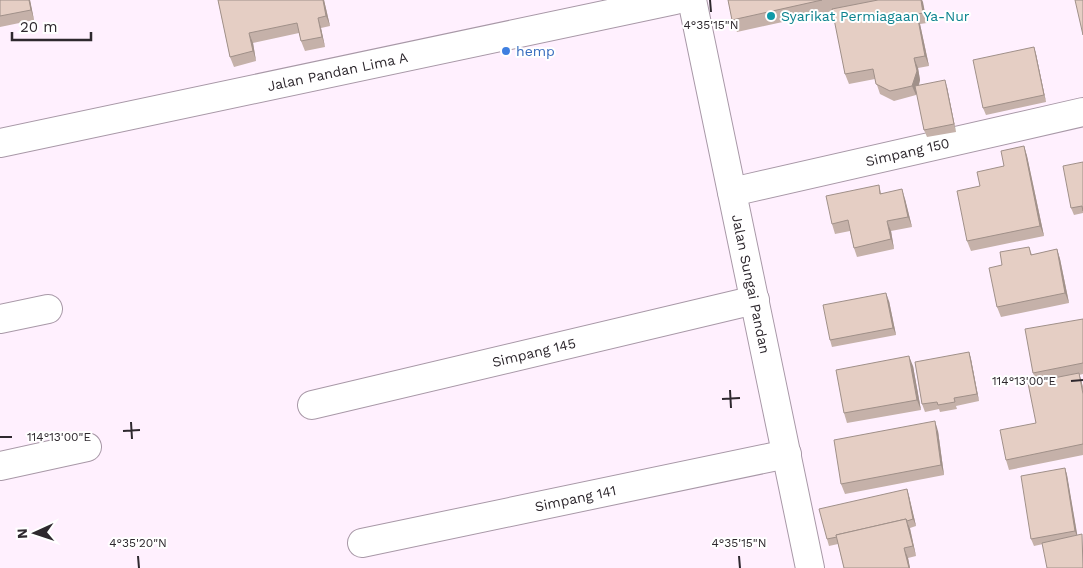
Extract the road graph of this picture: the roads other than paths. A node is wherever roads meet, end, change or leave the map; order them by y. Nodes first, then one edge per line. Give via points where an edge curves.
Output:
1 (675, 0) edge
2 (692, 0) edge
3 (1083, 112) edge
4 (0, 143) edge
5 (732, 192) junction
6 (755, 300) junction
7 (48, 309) dead end
8 (0, 319) edge
9 (312, 405) dead end
10 (86, 447) dead end
11 (787, 454) junction
12 (0, 466) edge
13 (362, 543) dead end
14 (810, 568) edge

1 - 4 street, Jalan Pandan Lima A
2 - 5 street, Jalan Sungai Pandan
3 - 5 street, Simpang 150
5 - 6 street, Jalan Sungai Pandan
6 - 9 street, Simpang 145
6 - 11 street, Jalan Sungai Pandan
7 - 8 street
10 - 12 street
11 - 13 street, Simpang 141
11 - 14 street, Jalan Sungai Pandan

